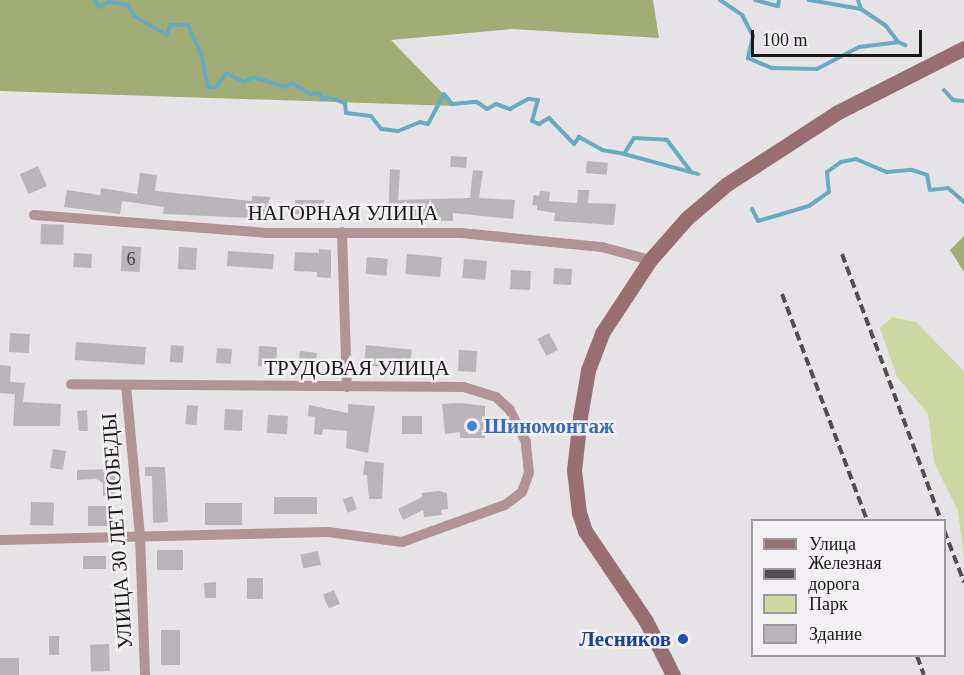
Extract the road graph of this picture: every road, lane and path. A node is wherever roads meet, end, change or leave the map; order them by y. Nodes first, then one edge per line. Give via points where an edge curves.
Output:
1 (964, 48) edge
2 (34, 215) dead end
3 (342, 232) junction
4 (650, 260) junction
5 (71, 384) dead end
6 (126, 385) junction
7 (347, 387) junction
8 (140, 536) junction
9 (0, 540) edge
10 (145, 675) edge
11 (673, 675) edge

1 - 4 main road via 838,112 767,155 702,204
2 - 3 street, НАГОРНАЯ УЛИЦА via 178,229
3 - 4 street, НАГОРНАЯ УЛИЦА via 461,233 621,250
3 - 7 street
4 - 11 main road via 623,296 593,353 584,389 574,471 585,531 638,608
5 - 6 street, ТРУДОВАЯ УЛИЦА
6 - 7 street, ТРУДОВАЯ УЛИЦА
6 - 8 street, УЛИЦА 30 ЛЕТ ПОБЕДЫ
7 - 8 street, ТРУДОВАЯ УЛИЦА via 449,386 496,397 515,419 530,463 522,492 490,512 402,542 379,542 346,532
8 - 9 street, ТРУДОВАЯ УЛИЦА
8 - 10 street, УЛИЦА 30 ЛЕТ ПОБЕДЫ

